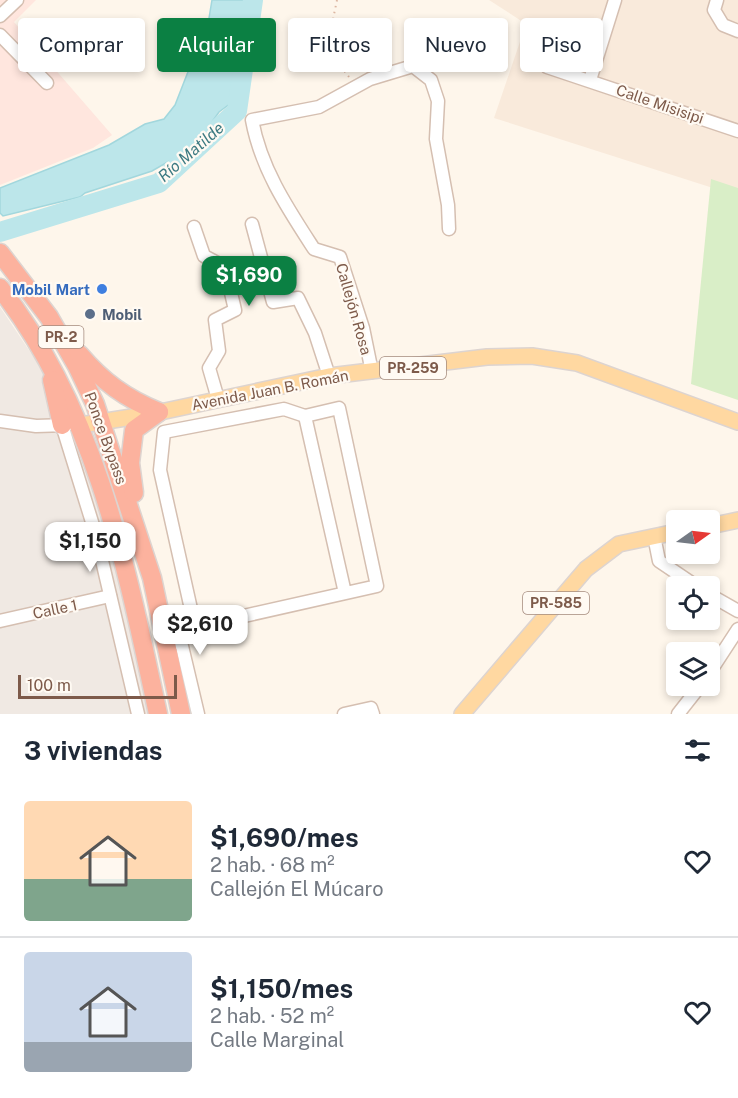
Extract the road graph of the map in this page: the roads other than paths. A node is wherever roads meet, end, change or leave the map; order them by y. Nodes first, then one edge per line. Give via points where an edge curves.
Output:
1 (17, 0) edge
2 (615, 0) edge
3 (717, 0) edge
4 (0, 16) edge
5 (738, 31) edge
6 (0, 35) edge
7 (564, 72) edge
8 (591, 80) junction
9 (47, 83) dead end
10 (738, 131) edge
11 (252, 224) dead end
12 (194, 227) dead end
13 (449, 229) dead end
14 (3, 257) edge
15 (0, 288) edge
16 (56, 329) junction
17 (372, 372) junction
18 (329, 376) junction
19 (218, 399) junction
20 (159, 412) junction
21 (305, 416) junction
22 (0, 421) edge
23 (102, 422) junction
24 (738, 422) edge
25 (71, 425) junction
26 (738, 520) edge
27 (720, 524) edge
28 (666, 534) edge
29 (654, 536) junction
30 (142, 545) junction
31 (681, 576) edge
32 (345, 593) junction
33 (110, 596) junction
34 (720, 601) edge
35 (738, 611) edge
36 (0, 621) edge
37 (195, 627) junction
38 (738, 629) edge
39 (174, 644) junction
40 (720, 657) edge
41 (692, 696) edge
42 (138, 714) edge
43 (158, 714) edge
44 (181, 714) edge
45 (198, 714) edge
46 (344, 714) edge
47 (373, 714) edge
48 (462, 714) edge
49 (678, 714) edge

1 - 4 street
2 - 8 street
3 - 5 street via 714,10 723,25
6 - 9 street
7 - 8 street, Calle Misisipi
8 - 10 street, Calle Misisipi
11 - 18 street via 273,303 298,298
12 - 19 street via 204,256 225,267 234,310 215,320 219,351 209,368
13 - 17 street, Callejón Rosa via 436,139 438,100 431,80 413,66 370,79 319,107 252,120 256,144 279,196 314,249 340,256 363,328
14 - 16 highway, Ponce Bypass / PR-2
15 - 25 highway, Ponce Bypass / PR-2 via 45,352
16 - 20 highway via 92,369 129,400
16 - 23 highway, Ponce Bypass / PR-2
17 - 18 main road, Avenida Juan B. Román / PR-259
17 - 24 main road, Avenida Juan B. Román / PR-259 via 487,357 532,356 577,363
18 - 19 main road, Avenida Juan B. Román / PR-259
19 - 20 main road, Avenida Juan B. Román / PR-259
20 - 23 main road, Avenida Juan B. Román / PR-259
20 - 30 highway via 134,430 130,463
21 - 32 street
21 - 32 street via 339,408 377,586
21 - 37 street via 284,409 164,432 160,470
22 - 25 street
23 - 25 main road, Avenida Juan B. Román / PR-259
23 - 30 highway, Ponce Bypass / PR-2
25 - 33 street
25 - 43 highway, Ponce Bypass / PR-2 via 126,570
26 - 27 main road
28 - 29 main road, PR-585
29 - 31 street via 659,561
29 - 48 main road, PR-585 via 619,544 586,569
30 - 39 highway, Ponce Bypass / PR-2
32 - 37 street
33 - 36 street, Calle 1
33 - 42 street
34 - 35 street
37 - 39 street
38 - 40 street
39 - 44 highway, Ponce Bypass / PR-2
39 - 45 street
41 - 49 street
46 - 47 street via 371,708

